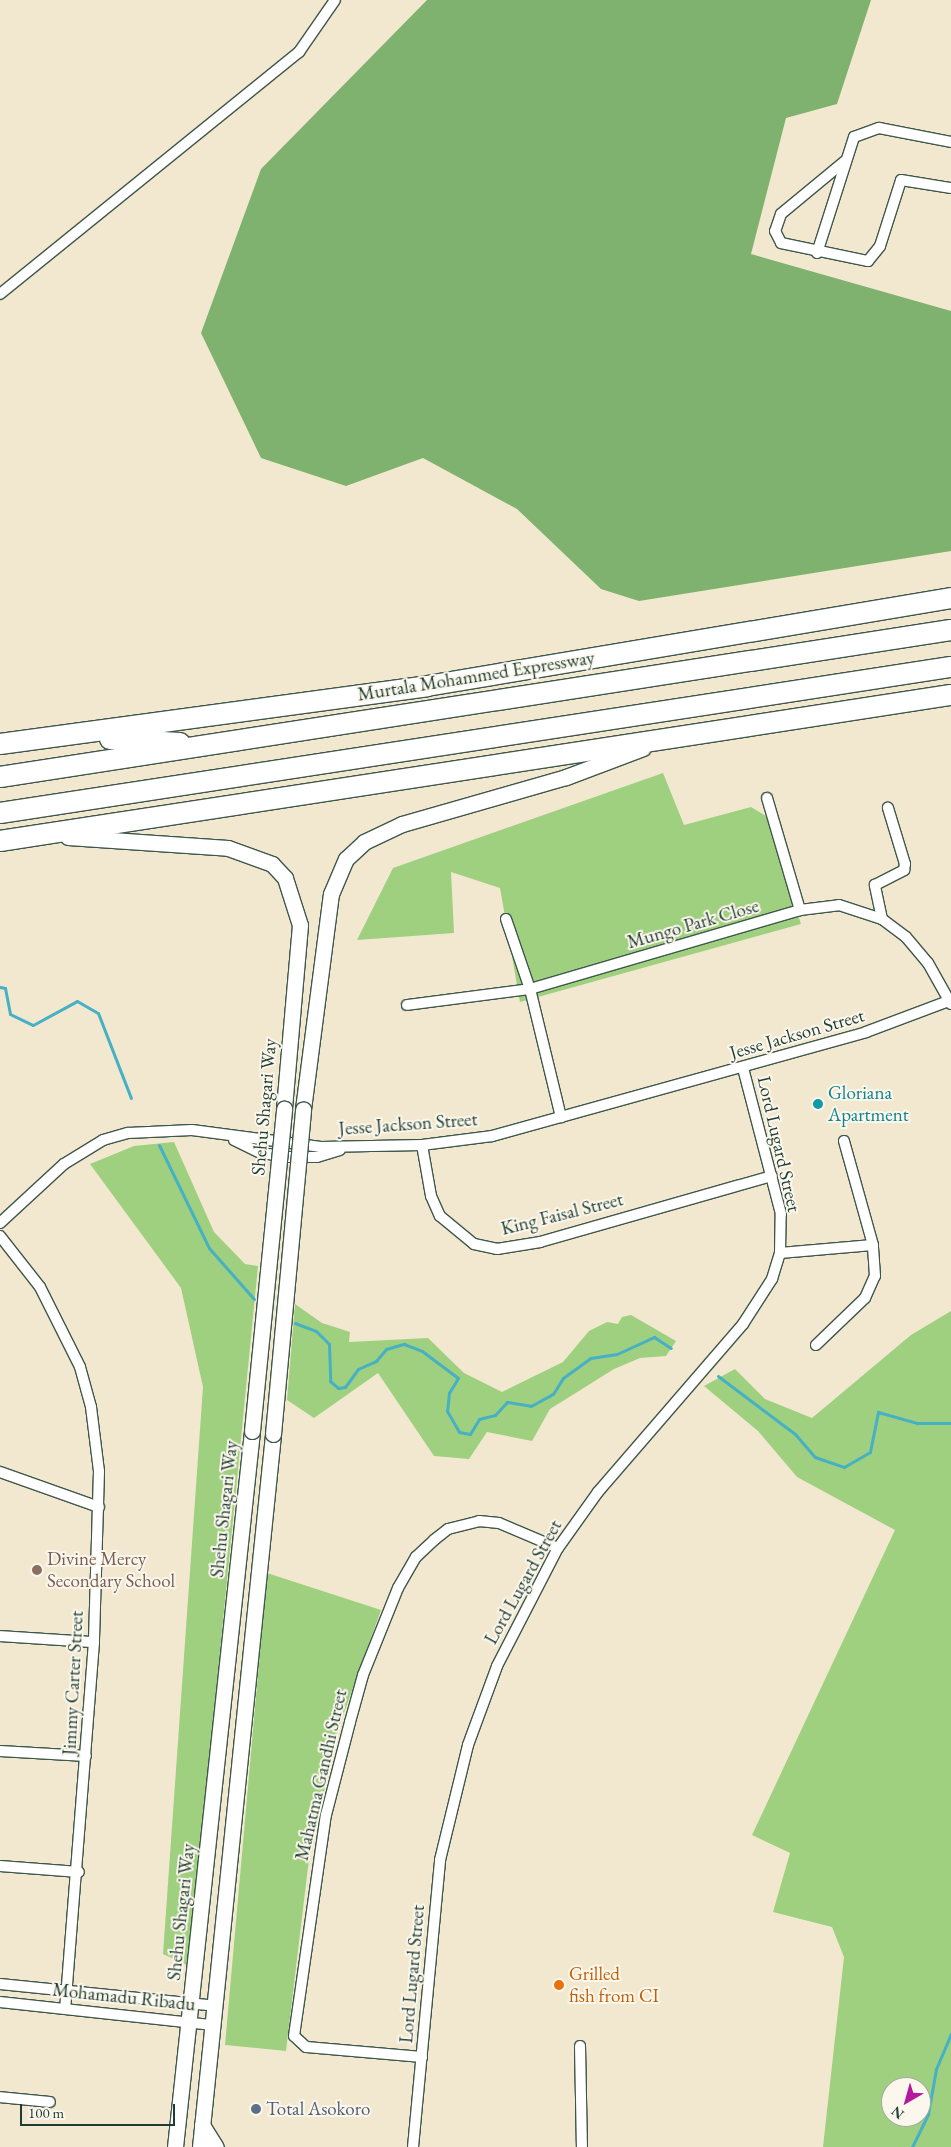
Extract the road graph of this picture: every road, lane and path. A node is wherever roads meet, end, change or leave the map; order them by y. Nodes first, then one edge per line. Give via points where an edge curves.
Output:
1 (335, 0) edge
2 (951, 142) edge
3 (845, 161) junction
4 (951, 188) edge
5 (817, 253) junction
6 (0, 294) edge
7 (951, 598) edge
8 (951, 630) edge
9 (951, 666) edge
10 (951, 695) edge
11 (66, 736) junction
12 (664, 740) junction
13 (462, 743) junction
14 (0, 744) edge
15 (222, 746) junction
16 (597, 750) junction
17 (0, 777) edge
18 (187, 786) junction
19 (767, 798) dead end
20 (888, 808) dead end
21 (0, 813) edge
22 (82, 832) junction
23 (57, 836) junction
24 (0, 841) edge
25 (800, 910) junction
26 (506, 919) dead end
27 (882, 919) junction
28 (530, 989) junction
29 (950, 1001) edge
30 (407, 1005) dead end
31 (743, 1068) junction
32 (561, 1117) junction
33 (844, 1141) dead end
34 (422, 1145) junction
35 (772, 1176) junction
36 (0, 1223) edge
37 (0, 1236) edge
38 (872, 1246) junction
39 (780, 1253) junction
40 (816, 1345) dead end
41 (0, 1472) edge
42 (99, 1507) junction
43 (558, 1548) junction
44 (0, 1636) edge
45 (94, 1642) junction
46 (0, 1751) edge
47 (86, 1756) junction
48 (0, 1866) edge
49 (79, 1872) junction
50 (0, 1984) edge
51 (68, 1988) junction
52 (0, 2002) edge
53 (192, 2002) junction
54 (215, 2006) junction
55 (66, 2007) junction
56 (190, 2021) junction
57 (213, 2024) junction
58 (580, 2046) dead end
59 (422, 2057) junction
60 (0, 2097) edge
61 (50, 2102) dead end
62 (202, 2125) junction
63 (175, 2147) edge
64 (200, 2147) edge
65 (216, 2147) edge
66 (413, 2147) edge
67 (582, 2147) edge

1 - 6 street via 299,52
2 - 3 street via 868,129 854,137
3 - 5 street
3 - 5 street via 776,222 781,242
4 - 5 street via 901,180 880,246 868,261
7 - 11 highway, Murtala Mohammed Expressway via 427,686
8 - 15 highway, Murtala Mohammed Expressway
9 - 13 highway
10 - 12 highway
11 - 14 highway, Murtala Mohammed Expressway
11 - 15 highway
12 - 16 highway
12 - 54 main road, Shehu Shagari Way, bridge via 566,777 381,833 346,859 335,878 304,1109
13 - 16 highway
13 - 18 highway
15 - 17 highway, Murtala Mohammed Expressway
16 - 22 highway
18 - 21 highway
18 - 22 highway
19 - 25 street
20 - 27 street via 905,864 904,870 875,885
22 - 23 highway
23 - 24 highway
23 - 53 main road, Shehu Shagari Way, bridge via 228,848 272,864 285,878 300,926 252,1431
25 - 27 street, Mungo Park Close via 838,905
25 - 28 street, Mungo Park Close
26 - 28 street
27 - 29 street, Mungo Park Close via 906,937 928,963
28 - 30 street, Mungo Park Close
28 - 32 street
29 - 31 street, Jesse Jackson Street via 866,1032
31 - 32 street, Jesse Jackson Street
31 - 35 street, Lord Lugard Street
32 - 34 street, Jesse Jackson Street via 492,1136
33 - 38 street
34 - 35 street, King Faisal Street via 431,1196 440,1216 474,1244 497,1248 540,1242
34 - 36 street, Jesse Jackson Street via 360,1145 317,1157 289,1157 262,1153 227,1136 158,1130 103,1140 26,1194
35 - 39 street, Lord Lugard Street via 781,1214
37 - 42 street, Jimmy Carter Street via 40,1287 80,1367 97,1441
38 - 39 street
38 - 40 street via 871,1288
39 - 43 street, Lord Lugard Street via 772,1279 743,1324 598,1492
41 - 42 street
42 - 45 street, Jimmy Carter Street
43 - 59 street, Lord Lugard Street via 496,1666 453,1800 439,1868
43 - 59 street, Mahatma Gandhi Street via 499,1524 479,1521 448,1529 434,1540 416,1557 398,1588 363,1675 350,1722 326,1815 294,2036 306,2047
44 - 45 street
45 - 47 street, Jimmy Carter Street
46 - 47 street
47 - 49 street, Jimmy Carter Street
48 - 49 street
49 - 51 street, Jimmy Carter Street
50 - 51 street, Mohamadu Ribadu
51 - 53 street, Mohamadu Ribadu
51 - 55 street, Jimmy Carter Street
52 - 55 street, Mohamadu Ribadu
53 - 54 street, Mohamadu Ribadu
53 - 56 main road, Shehu Shagari Way
54 - 57 main road, Shehu Shagari Way
55 - 56 street, Mohamadu Ribadu
56 - 57 street, Mohamadu Ribadu
56 - 63 main road, Shehu Shagari Way
57 - 62 main road, Shehu Shagari Way
58 - 67 street
59 - 66 street, Lord Lugard Street
60 - 61 street
62 - 64 main road, Shehu Shagari Way
62 - 65 main road

